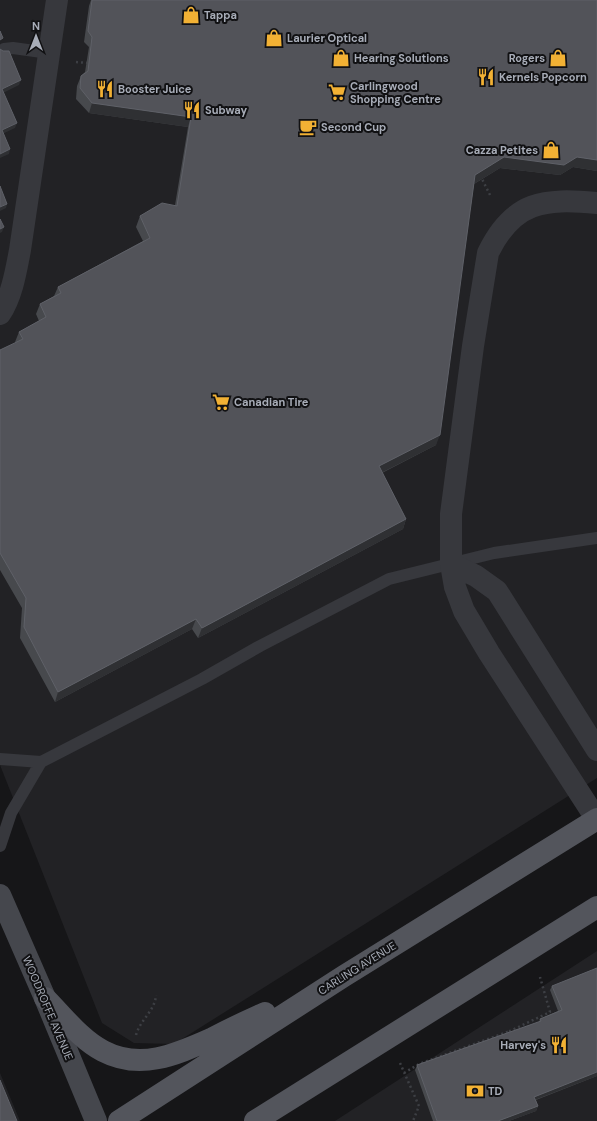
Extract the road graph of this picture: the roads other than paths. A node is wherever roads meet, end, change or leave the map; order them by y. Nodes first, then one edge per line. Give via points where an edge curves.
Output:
1 (57, 0) edge
2 (4, 49) edge
3 (49, 53) junction
4 (597, 203) edge
5 (0, 314) edge
6 (597, 538) edge
7 (451, 564) junction
8 (597, 750) edge
9 (0, 759) edge
10 (41, 762) junction
11 (597, 819) edge
12 (0, 846) edge
13 (0, 895) edge
14 (597, 907) edge
15 (344, 976) junction
16 (45, 998) junction
17 (96, 1121) edge
18 (119, 1121) edge
19 (255, 1121) edge

1 - 3 street
2 - 3 lane
3 - 5 street via 20,250 12,284
4 - 7 street via 557,200 525,210 506,224 488,253 451,514
6 - 7 lane via 494,554
7 - 8 street via 476,576 497,591
7 - 10 lane via 383,581
7 - 11 street via 455,587 464,611
9 - 10 lane
10 - 12 lane via 11,813
11 - 15 main road, CARLING AVENUE
13 - 16 main road, WOODROFFE AVENUE
14 - 19 main road
15 - 16 main road via 181,1052 148,1060 129,1060 103,1051 84,1038
15 - 18 main road, CARLING AVENUE
16 - 17 main road, WOODROFFE AVENUE

